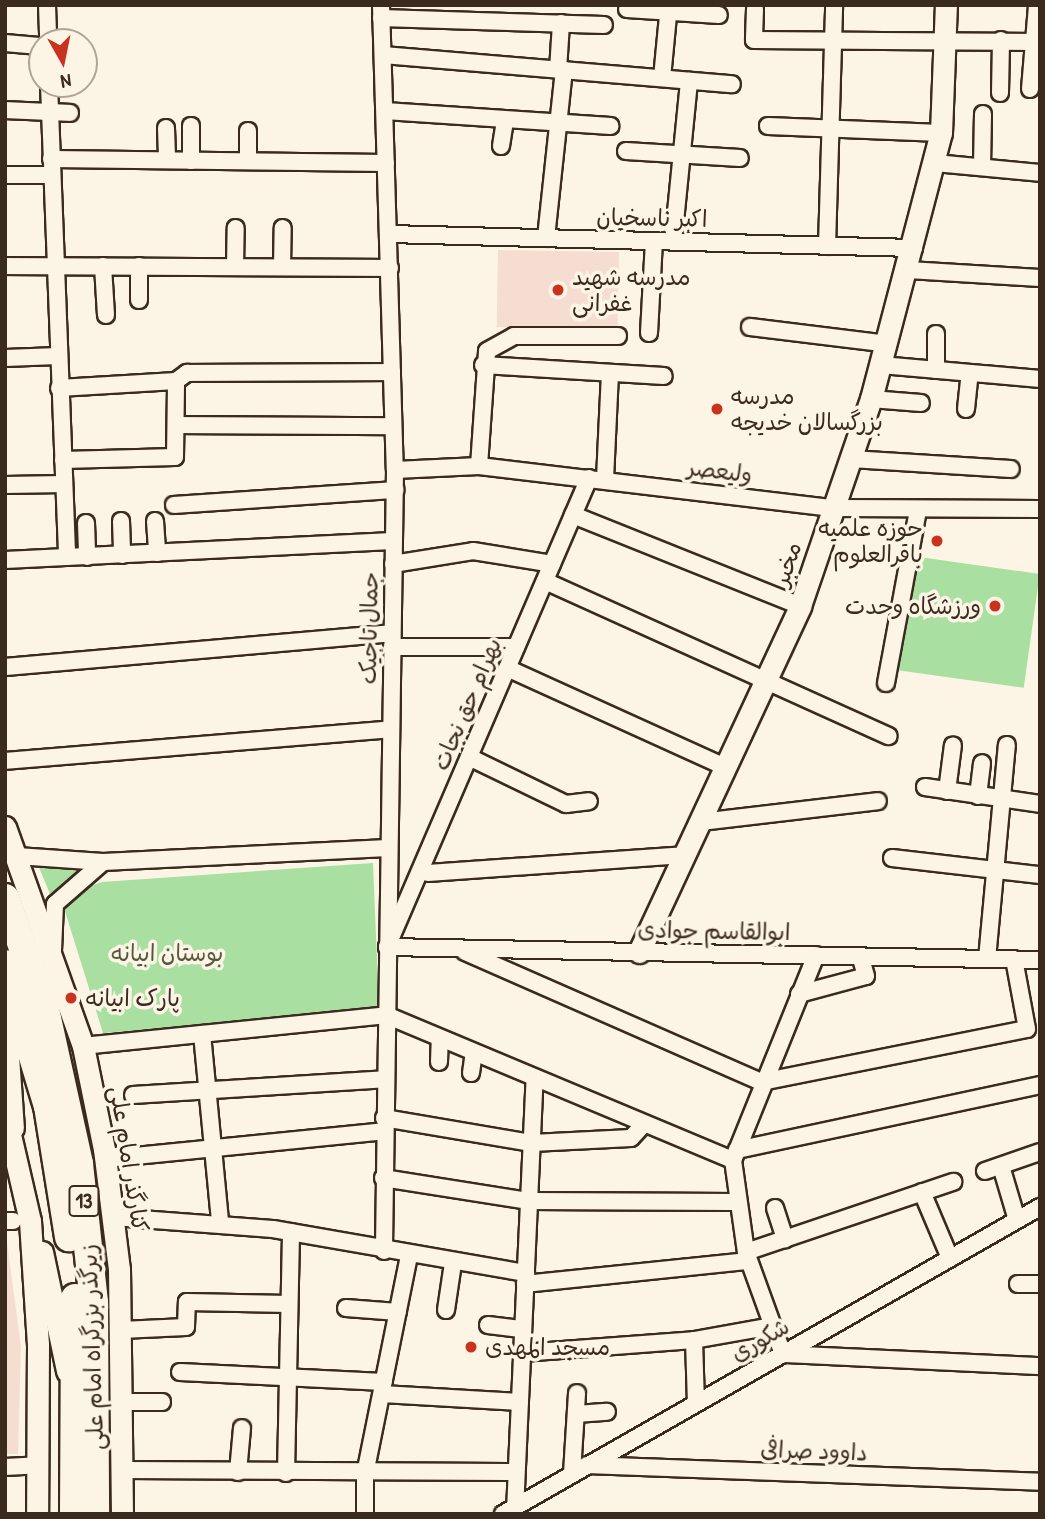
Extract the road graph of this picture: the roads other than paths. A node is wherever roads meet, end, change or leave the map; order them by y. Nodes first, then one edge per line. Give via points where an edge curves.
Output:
1 (47, 5) edge
2 (834, 5) edge
3 (946, 5) edge
4 (1037, 5) edge
5 (669, 8) edge
6 (627, 9) dead end
7 (755, 9) dead end
8 (381, 11) edge
9 (719, 15) dead end
10 (561, 23) junction
11 (604, 25) dead end
12 (48, 28) edge
13 (833, 38) junction
14 (945, 38) junction
15 (1001, 40) junction
16 (1037, 42) edge
17 (5, 43) edge
18 (28, 45) edge
19 (383, 55) junction
20 (561, 70) junction
21 (662, 78) junction
22 (689, 81) junction
23 (732, 84) dead end
24 (1030, 89) dead end
25 (1000, 93) dead end
26 (49, 98) edge
27 (5, 110) edge
28 (385, 111) junction
29 (50, 113) junction
30 (71, 113) dead end
31 (983, 114) dead end
32 (505, 120) junction
33 (560, 125) junction
34 (831, 125) junction
35 (191, 126) dead end
36 (611, 126) dead end
37 (768, 126) dead end
38 (166, 128) dead end
39 (248, 131) dead end
40 (941, 133) junction
41 (501, 146) dead end
42 (626, 151) dead end
43 (682, 155) junction
44 (740, 158) dead end
45 (167, 160) junction
46 (191, 161) junction
47 (248, 161) junction
48 (386, 163) junction
49 (935, 163) junction
50 (982, 166) junction
51 (51, 167) junction
52 (1040, 173) edge
53 (5, 175) edge
54 (236, 228) dead end
55 (283, 228) dead end
56 (389, 234) junction
57 (545, 238) junction
58 (654, 241) junction
59 (673, 242) junction
60 (827, 246) junction
61 (914, 248) junction
62 (53, 265) junction
63 (5, 266) edge
64 (103, 266) junction
65 (139, 266) junction
66 (235, 267) junction
67 (282, 267) junction
68 (390, 268) junction
69 (908, 270) junction
70 (1040, 278) edge
71 (139, 300) dead end
72 (106, 315) dead end
73 (750, 327) dead end
74 (649, 333) dead end
75 (936, 334) dead end
76 (618, 336) dead end
77 (885, 355) junction
78 (58, 356) junction
79 (5, 358) edge
80 (483, 365) junction
81 (936, 370) junction
82 (392, 372) junction
83 (970, 373) junction
84 (610, 374) junction
85 (664, 376) dead end
86 (178, 378) junction
87 (1040, 379) edge
88 (59, 388) junction
89 (871, 398) junction
90 (921, 402) dead end
91 (966, 410) dead end
92 (177, 425) junction
93 (393, 426) junction
94 (850, 459) junction
95 (63, 460) junction
96 (479, 466) junction
97 (1011, 469) dead end
98 (395, 470) junction
99 (597, 479) junction
100 (64, 484) junction
101 (5, 485) edge
102 (394, 490) junction
103 (174, 505) dead end
104 (833, 508) junction
105 (1040, 509) edge
106 (918, 510) junction
107 (573, 515) junction
108 (155, 521) dead end
109 (121, 522) dead end
110 (86, 523) dead end
111 (394, 541) junction
112 (157, 553) junction
113 (122, 555) junction
114 (87, 556) junction
115 (67, 557) junction
116 (5, 560) edge
117 (393, 564) junction
118 (552, 564) junction
119 (545, 581) junction
120 (800, 606) junction
121 (392, 640) junction
122 (516, 647) junction
123 (5, 667) edge
124 (507, 668) junction
125 (765, 681) junction
126 (886, 682) dead end
127 (391, 729) junction
128 (889, 736) dead end
129 (953, 745) dead end
130 (1007, 746) dead end
131 (469, 757) junction
132 (5, 761) edge
133 (982, 763) dead end
134 (724, 767) junction
135 (925, 787) dead end
136 (947, 790) junction
137 (978, 796) junction
138 (1000, 799) junction
139 (589, 801) dead end
140 (878, 801) dead end
141 (1040, 804) edge
142 (699, 822) junction
143 (5, 827) edge
144 (388, 848) junction
145 (683, 855) junction
146 (17, 856) junction
147 (892, 858) dead end
148 (103, 862) junction
149 (994, 870) junction
150 (428, 873) dead end
151 (1040, 875) edge
152 (5, 898) edge
153 (387, 947) junction
154 (457, 948) junction
155 (639, 952) junction
156 (816, 956) junction
157 (54, 957) junction
158 (861, 958) junction
159 (987, 958) junction
160 (1014, 959) junction
161 (1040, 960) edge
162 (5, 964) edge
163 (799, 994) junction
164 (5, 1012) edge
165 (386, 1015) junction
166 (202, 1034) junction
167 (440, 1038) junction
168 (83, 1046) junction
169 (474, 1052) junction
170 (439, 1062) dead end
171 (471, 1073) dead end
172 (535, 1078) junction
173 (384, 1079) junction
174 (761, 1082) junction
175 (1040, 1085) edge
176 (208, 1090) junction
177 (133, 1095) dead end
178 (5, 1113) edge
179 (643, 1124) junction
180 (384, 1125) junction
181 (12, 1134) junction
182 (532, 1143) junction
183 (213, 1148) junction
184 (1040, 1152) edge
185 (735, 1155) junction
186 (105, 1159) junction
187 (1001, 1166) junction
188 (985, 1171) dead end
189 (383, 1178) junction
190 (953, 1182) dead end
191 (922, 1192) junction
192 (529, 1201) junction
193 (734, 1202) junction
194 (1040, 1207) edge
195 (775, 1208) dead end
196 (114, 1217) junction
197 (1017, 1220) junction
198 (16, 1221) edge
199 (220, 1222) junction
200 (292, 1232) junction
201 (785, 1239) junction
202 (384, 1251) junction
203 (410, 1256) junction
204 (747, 1257) junction
205 (950, 1258) junction
206 (453, 1263) junction
207 (526, 1278) junction
208 (1017, 1284) dead end
209 (1040, 1284) edge
210 (289, 1304) junction
211 (346, 1308) dead end
212 (446, 1310) dead end
213 (398, 1312) junction
214 (488, 1325) dead end
215 (772, 1326) junction
216 (523, 1329) junction
217 (121, 1330) junction
218 (694, 1340) junction
219 (522, 1353) junction
220 (783, 1354) junction
221 (1040, 1366) edge
222 (180, 1372) dead end
223 (288, 1373) junction
224 (383, 1388) junction
225 (72, 1392) junction
226 (577, 1393) dead end
227 (125, 1402) junction
228 (162, 1402) dead end
229 (520, 1402) junction
230 (696, 1403) junction
231 (607, 1412) dead end
232 (576, 1413) junction
233 (242, 1428) dead end
234 (38, 1465) junction
235 (587, 1465) junction
236 (5, 1467) edge
237 (124, 1470) junction
238 (238, 1472) junction
239 (516, 1472) junction
240 (286, 1473) junction
241 (572, 1473) junction
242 (365, 1474) junction
243 (1040, 1482) edge
244 (511, 1510) edge
245 (37, 1514) edge
246 (74, 1514) edge
247 (95, 1514) edge
248 (122, 1514) edge
249 (365, 1514) edge

1 - 12 street
2 - 13 street
3 - 14 main road, مخبر
4 - 16 street
5 - 6 street
5 - 9 street
5 - 21 street
7 - 13 street via 754,40
8 - 10 street
8 - 19 street, جمال تاجیک
10 - 11 street
10 - 20 street
13 - 14 street
13 - 34 street
14 - 15 street
14 - 40 main road, مخبر
15 - 16 street
15 - 25 street
16 - 24 street
17 - 18 street
19 - 20 street
19 - 28 street, جمال تاجیک
20 - 21 street
20 - 33 street
21 - 22 street
22 - 23 street
22 - 43 street
26 - 29 street
27 - 29 street
28 - 32 street
28 - 48 street, جمال تاجیک
29 - 30 street
29 - 51 street
31 - 50 street
32 - 33 street
32 - 41 street
33 - 36 street
33 - 57 street
34 - 37 street
34 - 40 street
34 - 60 street
35 - 46 street
38 - 45 street
39 - 47 street
40 - 49 main road, مخبر
42 - 43 street
43 - 44 street
43 - 59 street
45 - 46 street
45 - 51 street
46 - 47 street
47 - 48 street
48 - 56 street, جمال تاجیک
49 - 50 street
49 - 61 main road, مخبر
50 - 52 street
51 - 53 street
51 - 62 street
54 - 66 street
55 - 67 street
56 - 57 street, اکبر ناسخیان
56 - 68 street, جمال تاجیک
57 - 58 street, اکبر ناسخیان
58 - 59 street, اکبر ناسخیان
58 - 74 street
59 - 60 street, اکبر ناسخیان
60 - 61 street, اکبر ناسخیان
61 - 69 main road, مخبر
62 - 63 street
62 - 64 street
62 - 78 street
64 - 65 street
64 - 72 street
65 - 66 street
65 - 71 street
66 - 67 street
67 - 68 street
68 - 82 street, جمال تاجیک
69 - 70 street
69 - 77 main road, مخبر
73 - 77 street
75 - 81 street
76 - 80 street via 514,336 487,351
77 - 81 street
77 - 89 main road, مخبر
78 - 79 street
78 - 88 street
80 - 84 street
80 - 96 street
81 - 83 street
82 - 86 street
82 - 93 street, جمال تاجیک
83 - 87 street
83 - 91 street
84 - 85 street
84 - 99 street
86 - 88 street
86 - 92 street
88 - 95 street
89 - 90 street
89 - 94 main road, مخبر
92 - 93 street
92 - 95 street via 169,459
93 - 98 street, جمال تاجیک
94 - 97 street
94 - 104 main road, مخبر
95 - 100 street
96 - 98 street, ولیعصر
96 - 99 street, ولیعصر
98 - 102 street, جمال تاجیک
99 - 104 street, ولیعصر
99 - 107 street, بهرام حق نجات
100 - 101 street
100 - 115 street
102 - 103 street
102 - 111 street, جمال تاجیک
104 - 106 street, ولیعصر
104 - 120 main road, مخبر
105 - 106 street, ولیعصر
106 - 126 street
107 - 118 street, بهرام حق نجات
107 - 120 street
108 - 112 street
109 - 113 street
110 - 114 street
111 - 112 street
111 - 117 street, جمال تاجیک
112 - 113 street
113 - 114 street
114 - 115 street
115 - 116 street
117 - 118 street via 473,551
117 - 121 street, جمال تاجیک
118 - 119 street, بهرام حق نجات
119 - 122 street, بهرام حق نجات
119 - 125 street
120 - 125 main road, مخبر
121 - 122 street
121 - 123 street
121 - 127 street, جمال تاجیک
122 - 124 street, بهرام حق نجات
124 - 131 street, بهرام حق نجات
124 - 134 street
125 - 128 street
125 - 134 main road, مخبر
127 - 132 street
127 - 144 street, جمال تاجیک
129 - 136 street
130 - 138 street
131 - 139 street via 566,804
131 - 153 street, بهرام حق نجات
133 - 137 street
134 - 142 main road, مخبر
135 - 136 street
136 - 137 street
137 - 138 street
138 - 141 street
138 - 149 street
140 - 142 street
142 - 145 main road, مخبر
143 - 146 main road, کنارگذر امام علی
144 - 148 street
144 - 153 street, جمال تاجیک
145 - 150 street
145 - 155 main road, مخبر
146 - 148 street
146 - 157 main road, کنارگذر امام علی
147 - 149 street
148 - 157 street via 70,884 55,904
149 - 151 street
149 - 159 street
152 - 247 highway, زیرگذر بزرگراه امام علی / 13 via 45,1009 79,1164 94,1303
153 - 154 street, ابوالقاسم جوادی
153 - 165 street, جمال تاجیک
154 - 155 street, ابوالقاسم جوادی
154 - 174 street
155 - 156 street, ابوالقاسم جوادی
156 - 158 street, ابوالقاسم جوادی
156 - 163 street
157 - 168 main road, کنارگذر امام علی
158 - 159 street, ابوالقاسم جوادی
158 - 163 street via 866,976
159 - 160 street, ابوالقاسم جوادی
160 - 161 street, ابوالقاسم جوادی
160 - 174 street via 1027,1030
162 - 225 highway, 13 via 33,1040 67,1215 76,1313
163 - 174 street
164 - 181 main road
165 - 166 street
165 - 167 street
165 - 173 street, جمال تاجیک
166 - 168 street
166 - 176 street
167 - 169 street
167 - 170 street
168 - 186 main road, کنارگذر امام علی
169 - 171 street
169 - 172 street
172 - 179 street
172 - 182 street
173 - 176 street
173 - 180 street, جمال تاجیک
174 - 185 street
175 - 185 street
176 - 177 street
176 - 183 street
178 - 181 main road
179 - 182 street via 631,1139
179 - 185 street
180 - 182 street
180 - 183 street
180 - 189 street, جمال تاجیک
181 - 198 main road
182 - 192 street
183 - 186 street
183 - 199 street
184 - 187 street
185 - 193 street
186 - 196 main road, کنارگذر امام علی
187 - 188 street
187 - 197 street
189 - 192 street
189 - 202 street, جمال تاجیک
190 - 191 street
191 - 201 street
191 - 205 street
192 - 193 street
192 - 207 street
193 - 204 street
194 - 197 street, شکوری
195 - 201 street
196 - 199 street
196 - 217 main road, کنارگذر امام علی
197 - 205 street, شکوری
198 - 225 main road via 43,1256
198 - 234 main road
199 - 200 street
200 - 202 street
200 - 210 street
201 - 204 street
202 - 203 street
203 - 206 street
203 - 213 street
204 - 207 street
204 - 215 street
205 - 220 street, شکوری
206 - 207 street
206 - 212 street
207 - 216 street
208 - 209 street
210 - 217 street via 187,1302 186,1327
210 - 223 street
211 - 213 street
213 - 224 street
214 - 216 street
215 - 218 street
215 - 220 street
216 - 219 street
217 - 227 main road, کنارگذر امام علی
218 - 219 street
218 - 230 street
219 - 229 street
220 - 221 street
220 - 230 street, شکوری
222 - 223 street
223 - 224 street
223 - 240 street
224 - 229 street
224 - 242 street
225 - 246 highway, 13
226 - 232 street
227 - 228 street
227 - 237 main road, کنارگذر امام علی
229 - 239 street
230 - 235 street, شکوری
231 - 232 street
232 - 241 street
233 - 238 street
234 - 236 street
234 - 245 main road
235 - 241 street, شکوری
235 - 243 street, داوود صرافی
237 - 238 street
237 - 248 main road, کنارگذر امام علی
238 - 240 street
239 - 242 street
239 - 244 street
240 - 242 street
241 - 244 street, شکوری
242 - 249 street

